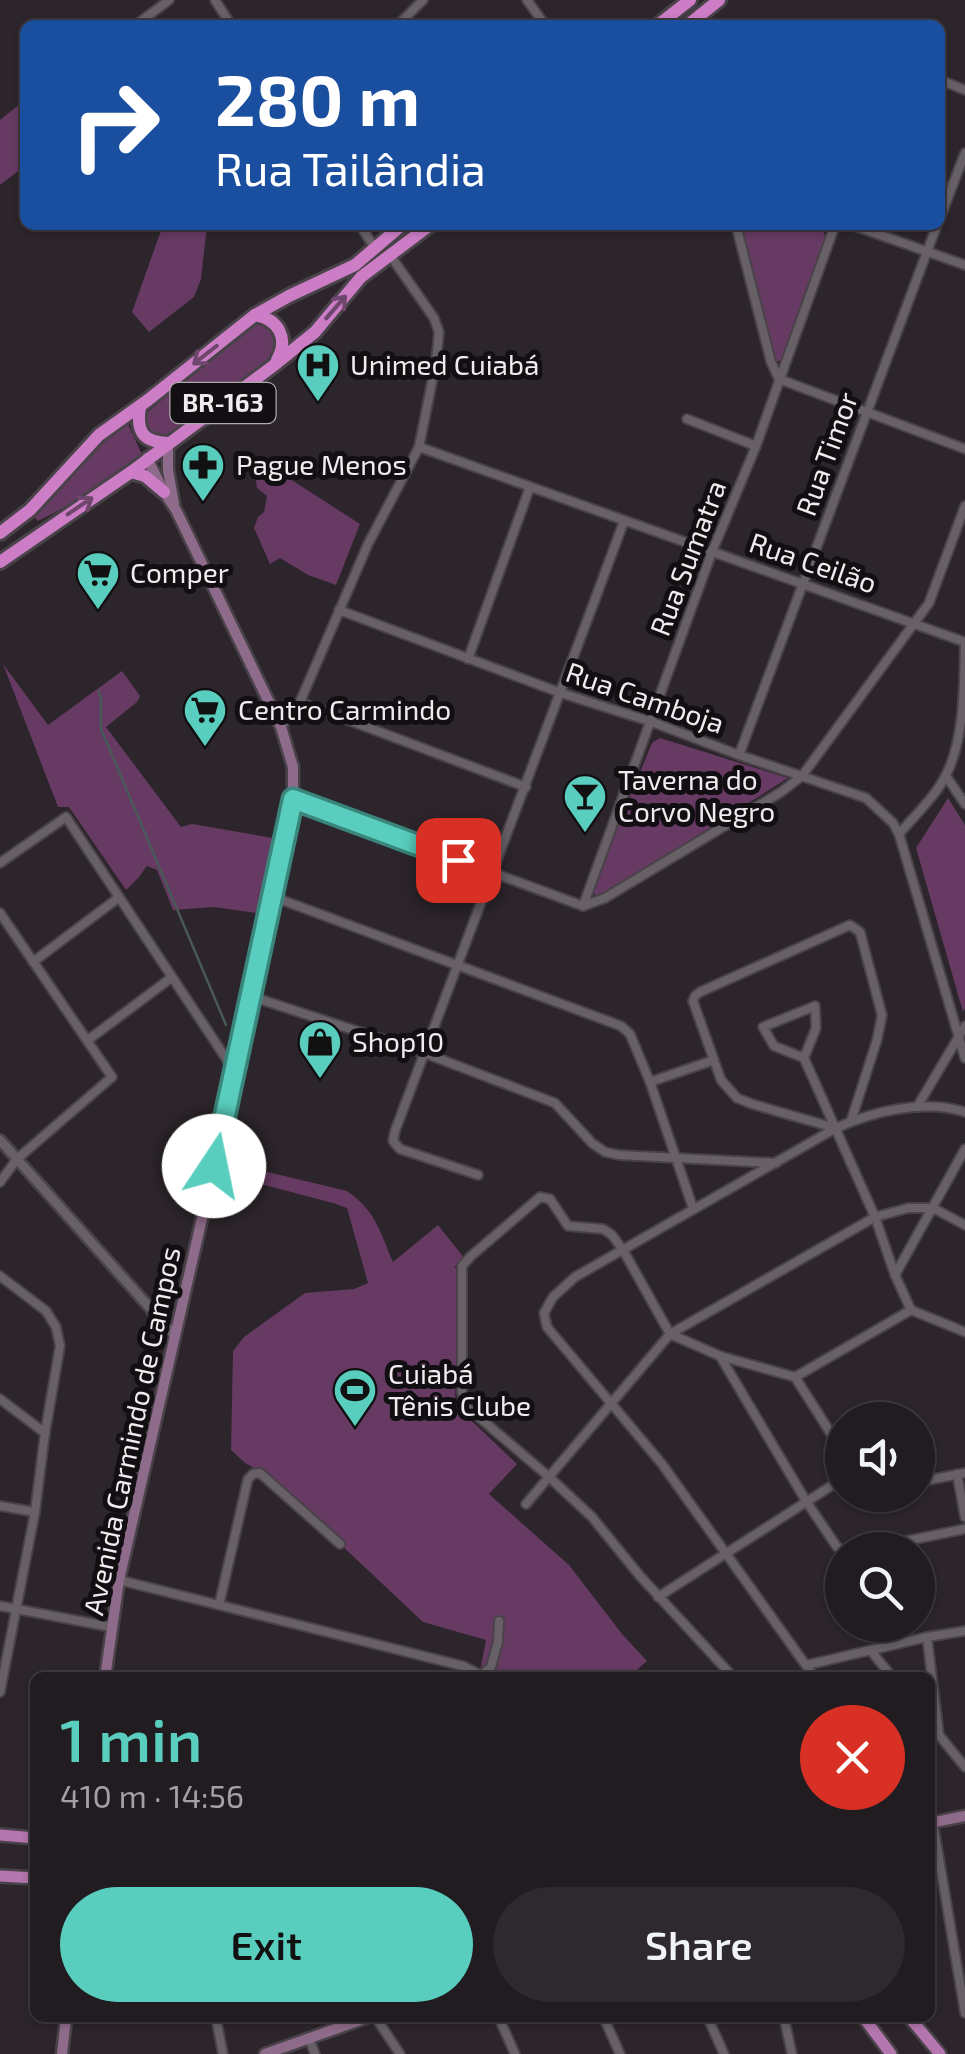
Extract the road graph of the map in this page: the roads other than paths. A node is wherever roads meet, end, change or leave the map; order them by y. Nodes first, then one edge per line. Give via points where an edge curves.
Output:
1 (169, 0) edge
2 (423, 0) edge
3 (527, 0) edge
4 (690, 0) edge
5 (720, 0) edge
6 (143, 20) edge
7 (403, 20) edge
8 (542, 20) edge
9 (664, 20) edge
10 (694, 20) edge
11 (965, 152) edge
12 (945, 205) edge
13 (363, 230) edge
14 (396, 230) edge
15 (423, 230) edge
16 (737, 230) edge
17 (834, 230) edge
18 (866, 230) edge
19 (935, 230) edge
20 (374, 247) junction
21 (927, 251) junction
22 (390, 254) junction
23 (965, 265) edge
24 (255, 316) junction
25 (273, 366) junction
26 (779, 378) junction
27 (140, 406) junction
28 (867, 412) junction
29 (687, 419) dead end
30 (141, 431) junction
31 (168, 443) junction
32 (756, 446) junction
33 (419, 447) junction
34 (965, 449) edge
35 (147, 458) junction
36 (131, 472) junction
37 (530, 487) junction
38 (164, 492) junction
39 (965, 506) edge
40 (176, 510) junction
41 (624, 521) junction
42 (0, 533) edge
43 (712, 552) junction
44 (0, 562) edge
45 (804, 583) junction
46 (339, 610) junction
47 (915, 624) junction
48 (965, 642) edge
49 (468, 658) junction
50 (964, 681) edge
51 (560, 693) junction
52 (300, 702) junction
53 (652, 722) junction
54 (281, 727) junction
55 (739, 755) junction
56 (802, 776) junction
57 (946, 776) junction
58 (526, 787) junction
59 (293, 799) junction
60 (965, 804) edge
61 (899, 834) junction
62 (0, 862) edge
63 (491, 872) junction
64 (271, 896) junction
65 (118, 898) junction
66 (583, 906) junction
67 (0, 913) edge
68 (33, 962) junction
69 (457, 963) junction
70 (171, 978) junction
71 (250, 996) junction
72 (965, 1026) edge
73 (959, 1038) junction
74 (88, 1040) junction
75 (424, 1053) junction
76 (804, 1058) junction
77 (965, 1058) edge
78 (714, 1060) junction
79 (233, 1069) junction
80 (650, 1082) junction
81 (917, 1107) junction
82 (965, 1112) edge
83 (851, 1121) junction
84 (836, 1128) junction
85 (0, 1140) edge
86 (965, 1149) edge
87 (676, 1157) junction
88 (17, 1159) junction
89 (776, 1163) junction
90 (478, 1175) dead end
91 (0, 1182) edge
92 (693, 1208) junction
93 (933, 1208) junction
94 (875, 1217) junction
95 (965, 1225) edge
96 (623, 1250) junction
97 (895, 1275) junction
98 (0, 1276) edge
99 (911, 1310) junction
100 (965, 1332) edge
101 (670, 1334) junction
102 (176, 1336) junction
103 (720, 1356) junction
104 (795, 1377) junction
105 (0, 1399) edge
106 (610, 1401) junction
107 (825, 1424) edge
108 (45, 1434) junction
109 (961, 1473) edge
110 (548, 1476) junction
111 (935, 1478) edge
112 (825, 1489) edge
113 (806, 1501) junction
114 (526, 1504) dead end
115 (0, 1506) edge
116 (35, 1512) junction
117 (965, 1517) edge
118 (965, 1529) edge
119 (827, 1532) edge
120 (935, 1535) edge
121 (340, 1544) dead end
122 (725, 1554) junction
123 (119, 1580) junction
124 (658, 1596) junction
125 (219, 1605) junction
126 (0, 1606) edge
127 (17, 1608) junction
128 (499, 1621) dead end
129 (112, 1627) junction
130 (965, 1631) edge
131 (935, 1636) edge
132 (907, 1642) edge
133 (928, 1642) edge
134 (871, 1651) junction
135 (807, 1665) junction
136 (106, 1672) edge
137 (474, 1672) edge
138 (486, 1672) edge
139 (728, 1672) edge
140 (811, 1672) edge
141 (887, 1672) edge
142 (931, 1672) edge
143 (0, 1692) edge
144 (935, 1703) edge
145 (935, 1731) edge
146 (939, 1736) junction
147 (965, 1767) edge
148 (965, 1816) edge
149 (935, 1822) edge
150 (0, 1836) edge
151 (30, 1838) edge
152 (935, 1845) edge
153 (0, 1876) edge
154 (30, 1878) edge
155 (965, 2013) edge
156 (66, 2022) edge
157 (217, 2022) edge
158 (354, 2022) edge
159 (379, 2022) edge
160 (502, 2022) edge
161 (606, 2022) edge
162 (710, 2022) edge
163 (785, 2022) edge
164 (867, 2022) edge
165 (913, 2022) edge
166 (308, 2038) junction
167 (62, 2054) edge
168 (223, 2054) edge
169 (265, 2054) edge
170 (315, 2054) edge
171 (400, 2054) edge
172 (515, 2054) edge
173 (620, 2054) edge
174 (724, 2054) edge
175 (790, 2054) edge
176 (891, 2054) edge
177 (940, 2054) edge

1 - 6 street
2 - 7 street
3 - 8 street
4 - 9 highway
5 - 10 highway
11 - 12 street
13 - 20 street
14 - 20 highway, BR-163
15 - 22 highway, BR-163
16 - 26 street
17 - 26 street, Rua Sumatra
18 - 21 street
19 - 21 street, Rua Timor
20 - 24 highway, BR-163
21 - 23 street
21 - 28 street, Rua Timor
25 -> 22 highway, BR-163
22 - 33 street via 439,332
24 - 25 highway via 280,329 283,350
24 -> 27 highway, BR-163
25 - 31 highway, BR-163
26 - 28 street
26 - 32 street, Rua Sumatra
27 - 30 highway
27 - 42 highway, BR-163 via 100,435
28 - 34 street
28 - 45 street, Rua Timor
29 - 32 street
30 - 31 highway
30 - 35 highway
31 - 35 highway, BR-163
31 - 40 main road
32 - 43 street, Rua Sumatra
33 - 37 street, Rua Ceilão
33 - 46 street
35 - 36 highway, BR-163
35 - 38 main road, Avenida Carmindo de Campos
36 - 38 highway
44 -> 36 highway, BR-163
37 - 41 street, Rua Ceilão
37 - 49 street
38 - 40 main road, Avenida Carmindo de Campos
39 - 47 street via 929,604
40 - 54 main road, Avenida Carmindo de Campos
41 - 43 street, Rua Ceilão
41 - 51 street
43 - 45 street, Rua Ceilão
43 - 53 street, Rua Sumatra
45 - 47 street, Rua Ceilão
45 - 55 street, Rua Timor
46 - 49 street, Rua Camboja
46 - 52 street
47 - 48 street, Rua Ceilão
47 - 56 street
48 - 50 street
49 - 51 street, Rua Camboja
50 - 57 street
51 - 53 street, Rua Camboja
51 - 58 street
52 - 54 street
52 - 58 street
53 - 55 street, Rua Camboja
53 - 66 street, Rua Sumatra
54 - 59 main road, Avenida Carmindo de Campos via 293,767
55 - 56 street, Rua Camboja
56 - 61 street, Rua Camboja via 866,798
56 - 66 street
57 - 60 street
57 - 61 street
58 - 63 street
59 - 63 street
59 - 64 main road, Avenida Carmindo de Campos
61 - 73 street, Rua Camboja
62 - 65 street via 66,817
63 - 66 street
63 - 69 street
64 - 69 street
64 - 71 main road, Avenida Carmindo de Campos
65 - 68 street
65 - 70 street
67 - 68 street
68 - 74 street
69 - 75 street
69 - 80 street via 621,1026
70 - 74 street
70 - 79 street
71 - 75 street
71 - 79 main road, Avenida Carmindo de Campos
72 - 73 street
73 - 77 street, Rua Camboja
73 - 81 street
74 - 88 street via 112,1078
75 - 87 street via 555,1103 605,1152
75 - 90 street via 393,1141 412,1155
76 - 76 street via 816,1028 815,1006 763,1027 774,1046
76 - 84 street
78 - 80 street
78 - 83 street via 695,996 856,928 882,1015
78 - 84 street via 737,1098
79 - 102 main road, Avenida Carmindo de Campos
80 - 87 street
81 - 82 street
81 - 83 street
83 - 84 street
84 - 89 street
84 - 94 street
85 - 88 street
86 - 93 street
87 - 89 street
87 - 92 street
88 - 91 street
88 - 102 street
89 - 92 street
92 - 96 street
93 - 94 street
93 - 95 street
93 - 97 street
94 - 97 street
94 - 101 street
96 - 101 street
96 - 106 street via 576,1277 544,1313 547,1327
96 - 110 street via 603,1229 568,1226 550,1199 540,1196 462,1266 467,1407
97 - 99 street
98 - 108 street via 46,1310 56,1327 60,1346
99 - 100 street
99 - 104 street
101 - 103 street
101 - 106 street
102 - 123 main road, Avenida Carmindo de Campos
103 - 104 street
103 - 113 street
104 - 107 street
105 - 108 street
106 - 110 street
106 - 122 street
108 - 116 street
109 - 111 street
109 - 117 street
110 - 114 street
110 - 124 street
112 - 113 street
113 - 119 street
113 - 122 street
115 - 116 street
116 - 127 street
118 - 120 street
121 - 125 street via 260,1473 253,1474
122 - 124 street
122 - 135 street
123 - 125 street
123 - 129 main road, Avenida Carmindo de Campos
124 - 139 street
125 - 137 street
126 - 127 street
127 - 129 street
127 - 143 street
128 - 138 street
129 - 136 main road, Avenida Carmindo de Campos
130 - 131 street
132 - 134 street
133 - 142 street
134 - 135 street
134 - 141 street
135 - 140 street
144 - 146 street
145 - 146 street
146 - 147 street
148 - 149 main road
150 - 151 main road
152 - 155 street
153 - 154 main road
156 - 167 main road
157 - 168 street
158 - 166 main road
159 - 171 street
160 - 172 street
161 - 173 street
162 - 174 street
163 - 175 street
164 - 176 main road
165 - 177 main road
166 - 169 main road
166 - 170 street

